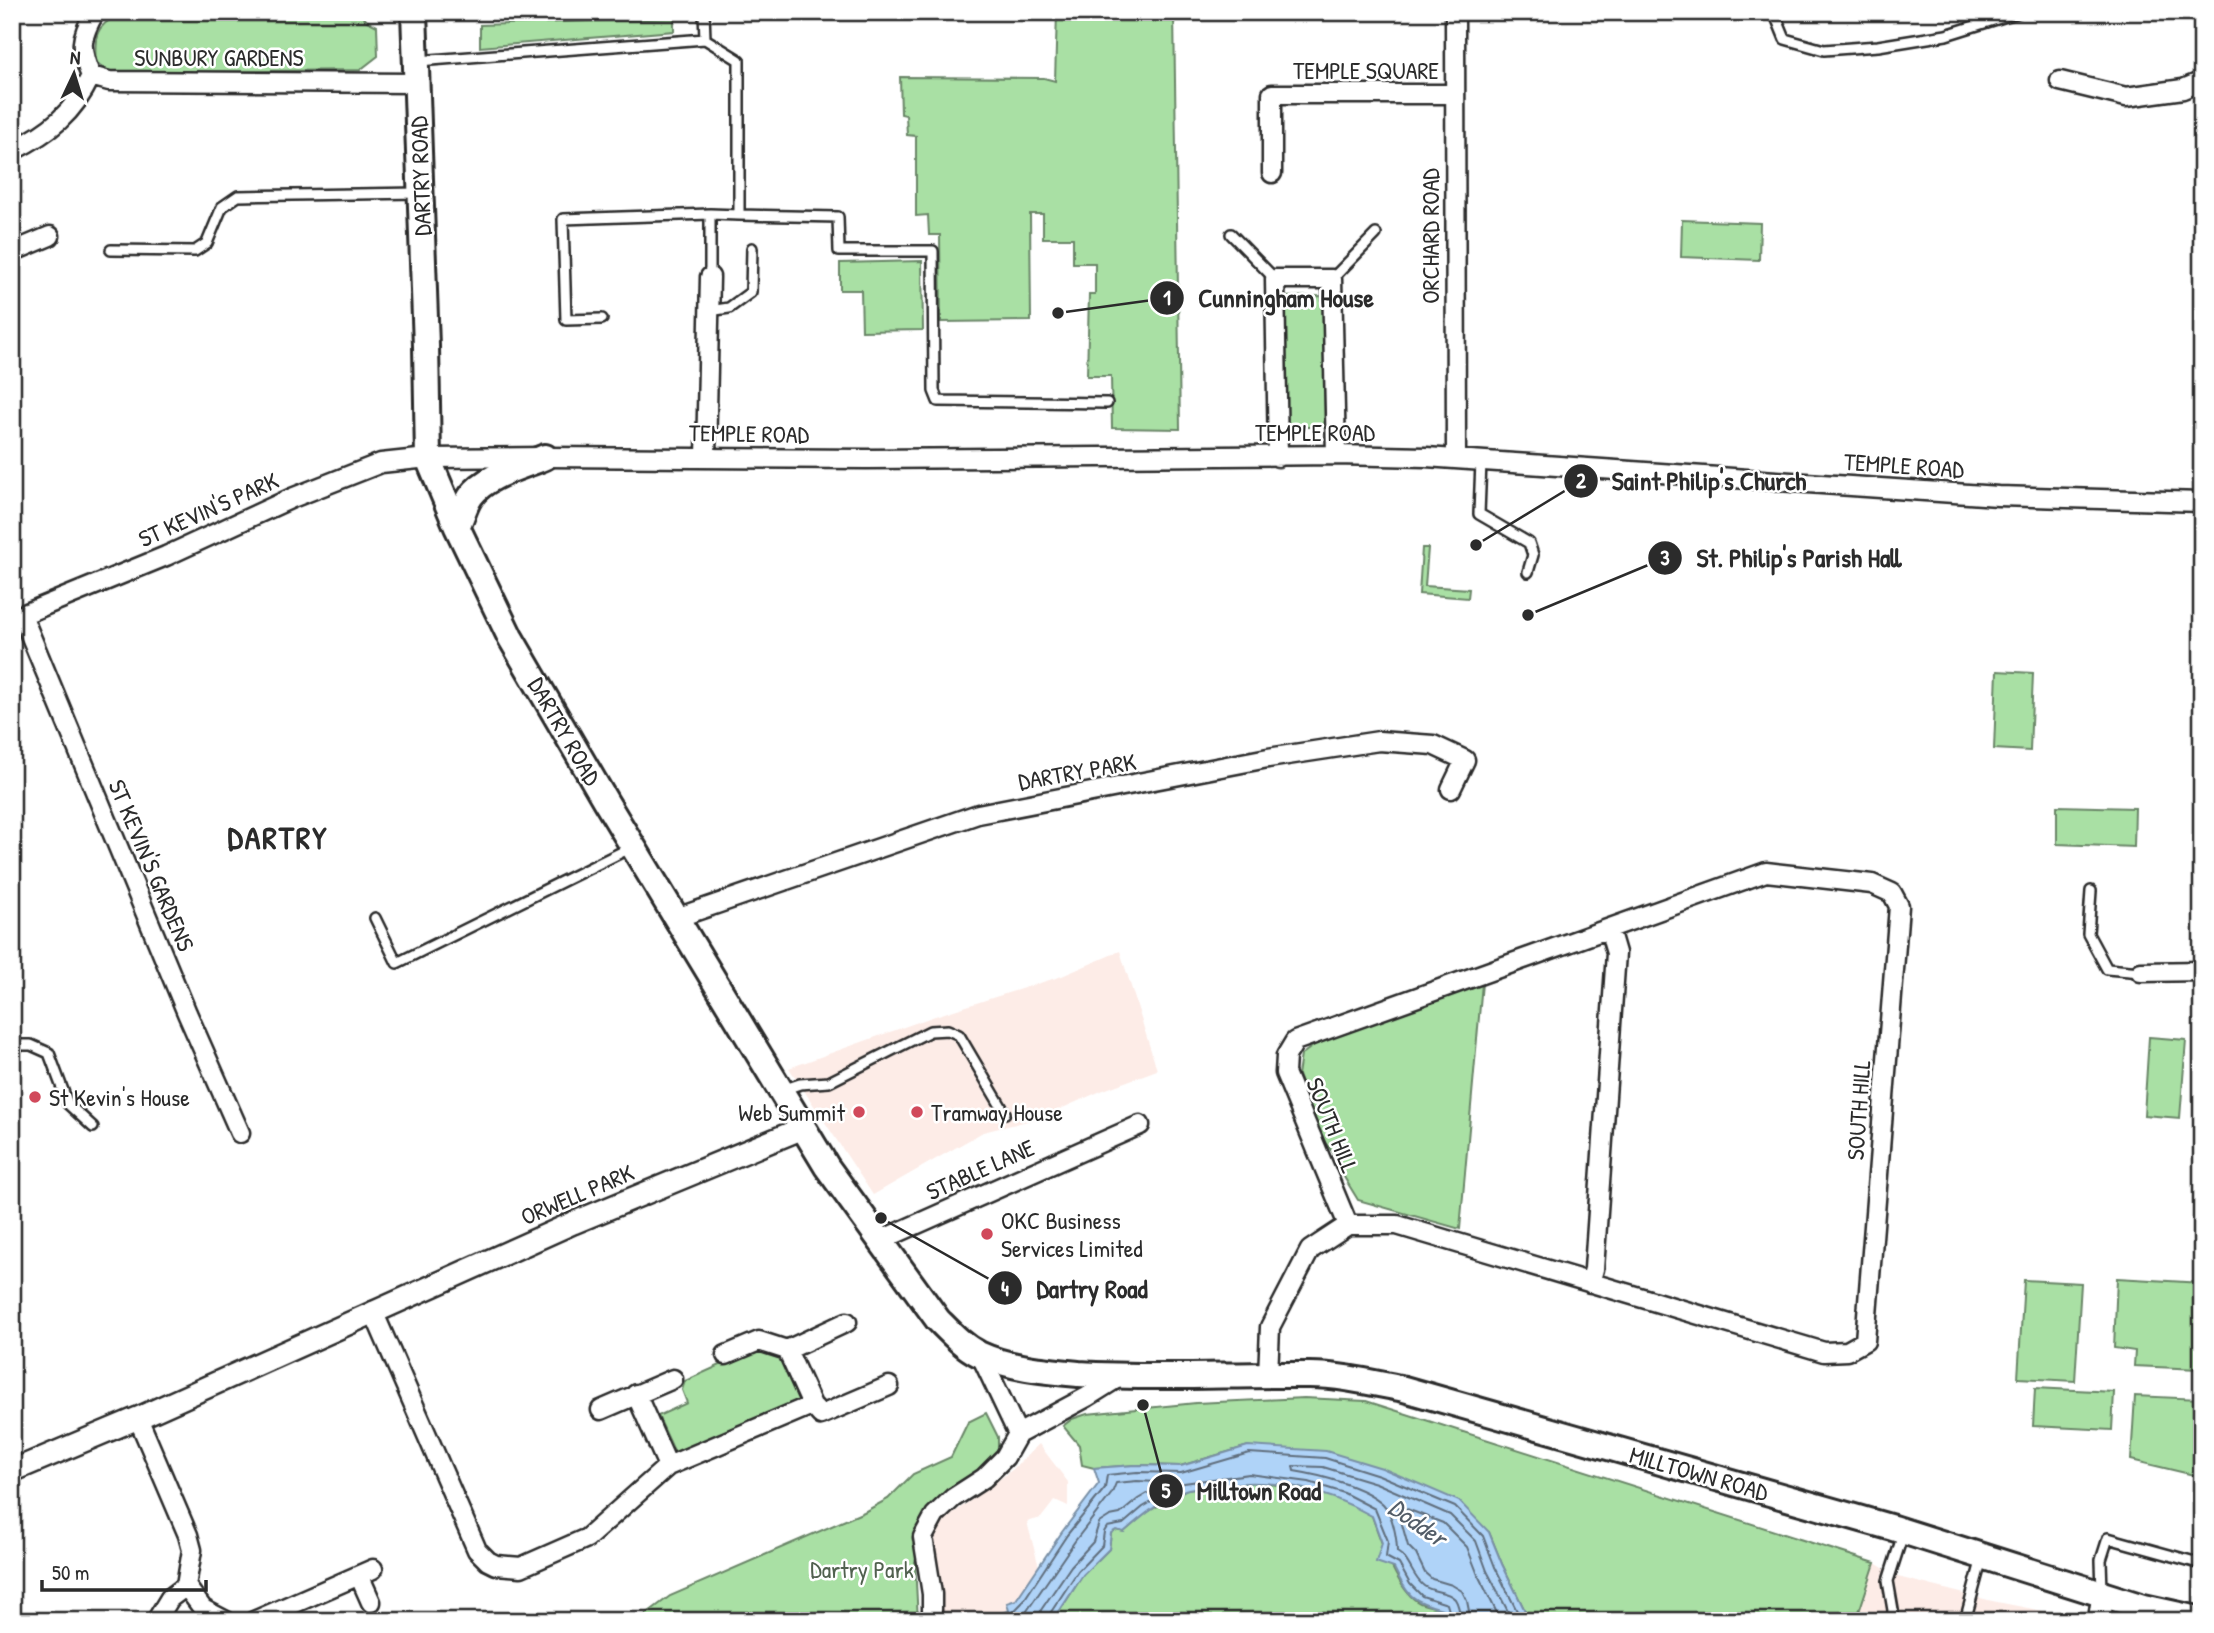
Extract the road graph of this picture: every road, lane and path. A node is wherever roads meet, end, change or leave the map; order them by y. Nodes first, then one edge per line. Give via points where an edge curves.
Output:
1 (95, 12) edge
2 (414, 12) edge
3 (704, 12) edge
4 (1455, 12) edge
5 (1774, 12) edge
6 (2019, 12) edge
7 (705, 39) junction
8 (416, 72) junction
9 (91, 76) junction
10 (2060, 81) dead end
11 (2202, 81) edge
12 (1455, 94) junction
13 (12, 151) edge
14 (1272, 173) dead end
15 (421, 192) junction
16 (710, 214) junction
17 (739, 215) junction
18 (1231, 234) dead end
19 (1376, 234) dead end
20 (50, 236) dead end
21 (752, 248) dead end
22 (111, 250) dead end
23 (12, 252) edge
24 (710, 277) joint
25 (1275, 279) junction
26 (1332, 279) junction
27 (709, 312) junction
28 (602, 319) dead end
29 (1107, 403) dead end
30 (1336, 455) junction
31 (545, 457) junction
32 (706, 457) junction
33 (1278, 457) junction
34 (428, 458) junction
35 (1455, 459) junction
36 (1481, 461) junction
37 (2202, 502) edge
38 (457, 527) junction
39 (1528, 572) dead end
40 (17, 617) edge
41 (1451, 789) dead end
42 (634, 846) junction
43 (2091, 891) dead end
44 (375, 918) dead end
45 (676, 918) junction
46 (1609, 929) junction
47 (2202, 971) edge
48 (2141, 972) joint
49 (12, 1045) edge
50 (780, 1091) junction
51 (1005, 1113) dead end
52 (1140, 1125) dead end
53 (93, 1127) dead end
54 (803, 1128) junction
55 (240, 1133) dead end
56 (1348, 1225) junction
57 (879, 1241) junction
58 (1590, 1283) junction
59 (373, 1311) junction
60 (847, 1322) dead end
61 (787, 1350) junction
62 (726, 1354) dead end
63 (980, 1354) junction
64 (1268, 1376) junction
65 (1119, 1377) junction
66 (673, 1379) dead end
67 (889, 1386) dead end
68 (636, 1394) junction
69 (812, 1405) junction
70 (601, 1410) dead end
71 (138, 1418) junction
72 (1018, 1434) junction
73 (668, 1466) junction
74 (12, 1471) edge
75 (1904, 1532) junction
76 (1983, 1556) junction
77 (2202, 1564) edge
78 (186, 1586) junction
79 (2103, 1595) junction
80 (371, 1602) dead end
81 (266, 1619) edge
82 (2202, 1620) edge
83 (156, 1621) edge
84 (226, 1621) edge
85 (932, 1621) edge
86 (1892, 1621) edge
87 (1965, 1621) edge
88 (2099, 1621) edge

1 - 9 street via 83,34 84,59
2 - 8 main road, DARTRY ROAD
3 - 7 lane
4 - 12 street, ORCHARD ROAD
5 - 6 lane via 1785,39 1824,50 1946,35
7 - 8 lane
7 - 17 lane via 739,60
8 - 9 street, SUNBURY GARDENS via 109,82
8 - 15 main road, DARTRY ROAD
9 - 13 street via 68,113 36,140
10 - 11 street via 2126,97 2183,89
12 - 14 street, TEMPLE SQUARE via 1272,94
12 - 35 street, ORCHARD ROAD
15 - 22 lane via 238,196 222,207 207,243 195,251
15 - 34 main road, DARTRY ROAD
16 - 17 lane
16 - 24 lane
16 - 28 lane via 563,219 566,320
17 - 29 lane via 838,217 839,251 933,251 934,391 938,401
18 - 25 lane
19 - 26 lane
20 - 23 street
21 - 27 lane via 751,292 729,309
24 - 27 street
25 - 26 street
25 - 33 street
26 - 30 street
27 - 32 street
30 - 33 street, TEMPLE ROAD
30 - 35 street, TEMPLE ROAD
31 - 32 street, TEMPLE ROAD
31 - 34 street, TEMPLE ROAD
31 - 38 main road via 491,479 471,495
32 - 33 street, TEMPLE ROAD
34 - 38 main road, DARTRY ROAD
34 - 40 street, ST KEVIN'S PARK via 381,463
35 - 36 street, TEMPLE ROAD
36 - 37 street, TEMPLE ROAD via 1998,496
36 - 39 lane via 1479,514 1529,543 1533,555
38 - 42 main road, DARTRY ROAD via 510,637
40 - 55 street, ST KEVIN'S GARDENS
41 - 45 street, DARTRY PARK via 1465,760 1433,745 1379,741 1268,758 978,814
42 - 44 lane via 397,964
42 - 45 main road, DARTRY ROAD
43 - 48 lane via 2088,933 2107,969
45 - 50 main road, DARTRY ROAD
46 - 56 street, SOUTH HILL via 1295,1041 1286,1056 1285,1073
46 - 58 street via 1616,953
46 - 58 street, SOUTH HILL via 1766,872 1872,884 1892,893 1899,906 1865,1341 1847,1351 1824,1352
47 - 48 street
49 - 53 lane via 31,1045 49,1053 68,1104
50 - 51 lane via 829,1082 930,1031 948,1030 959,1035
50 - 54 main road, DARTRY ROAD
52 - 57 street, STABLE LANE
54 - 57 main road, DARTRY ROAD
54 - 59 street, ORWELL PARK
56 - 58 street, SOUTH HILL via 1397,1225
56 - 64 street via 1310,1250 1270,1327
57 - 63 main road, DARTRY ROAD via 938,1320
59 - 71 street, ORWELL PARK
59 - 73 street via 477,1550 488,1561 521,1567 587,1538
60 - 61 street
61 - 62 street via 759,1341
61 - 69 street
63 - 65 main road, MILLTOWN ROAD via 1025,1367
63 - 72 street
64 - 65 main road, MILLTOWN ROAD
64 - 75 main road, MILLTOWN ROAD via 1354,1379 1404,1389
65 - 72 street
66 - 68 street
67 - 69 street via 821,1415
68 - 70 street
68 - 73 street
69 - 73 street
71 - 74 street, ORWELL PARK
71 - 78 street via 188,1535 192,1550
72 - 85 street via 1005,1457 935,1515 923,1536
75 - 76 main road, MILLTOWN ROAD
75 - 86 lane via 1888,1581
76 - 79 main road, MILLTOWN ROAD
76 - 87 lane
77 - 79 lane via 2108,1538 2101,1560
78 - 83 street via 170,1598
78 - 84 street via 203,1609
79 - 82 main road, MILLTOWN ROAD
79 - 88 street
80 - 81 street via 366,1572

